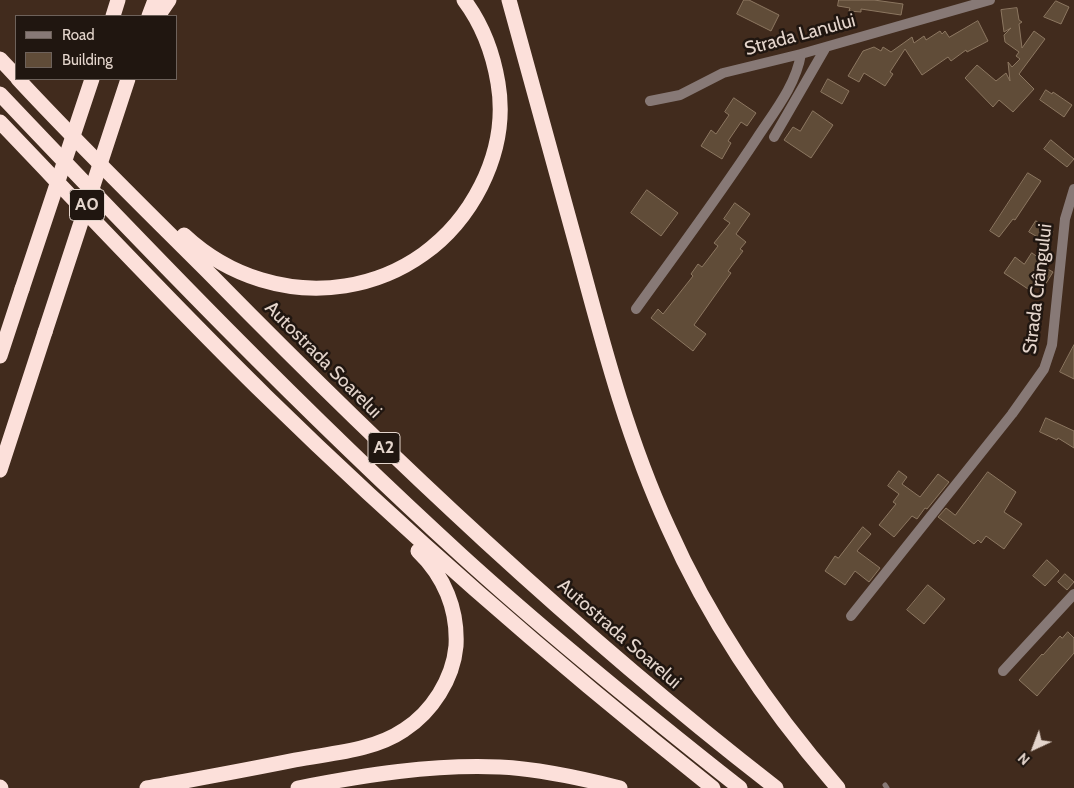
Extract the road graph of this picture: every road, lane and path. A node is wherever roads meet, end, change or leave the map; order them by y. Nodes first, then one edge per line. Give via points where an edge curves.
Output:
1 (118, 0) edge
2 (154, 0) edge
3 (169, 0) edge
4 (464, 0) edge
5 (509, 0) edge
6 (990, 0) edge
7 (113, 15) edge
8 (149, 15) edge
9 (159, 15) edge
10 (826, 47) junction
11 (801, 54) junction
12 (0, 59) edge
13 (15, 76) edge
14 (19, 80) edge
15 (92, 80) edge
16 (128, 80) edge
17 (0, 94) edge
18 (650, 101) dead end
19 (0, 122) edge
20 (774, 137) dead end
21 (1074, 189) edge
22 (136, 200) junction
23 (636, 309) dead end
24 (0, 356) edge
25 (0, 470) edge
26 (361, 486) junction
27 (1074, 594) edge
28 (851, 616) dead end
29 (1003, 672) dead end
30 (147, 788) edge
31 (298, 788) edge
32 (620, 788) edge
33 (713, 788) edge
34 (740, 788) edge
35 (776, 788) edge
36 (838, 788) edge

1 - 7 highway
2 - 8 highway
3 - 9 highway
4 - 22 highway via 481,28 495,66 500,93 499,127 492,159 474,199 454,226 433,247 402,267 368,281 333,288 268,283 218,262 164,216
5 - 36 highway via 613,382 648,480 688,568 726,636 773,707
6 - 10 street, Strada Lanului
10 - 11 street, Strada Lanului
10 - 20 street
11 - 18 street, Strada Lanului via 723,72 680,95
11 - 23 street via 792,81 768,121
12 - 13 highway, Autostrada Soarelui / A2
14 - 22 highway, Autostrada Soarelui / A2
15 - 24 highway, A0, bridge
16 - 25 highway, A0, bridge
17 - 34 highway, A2 via 271,374 399,497 561,642
19 - 26 highway via 207,337
21 - 28 street, Strada Crângului via 1064,219 1049,358 1012,414
22 - 35 highway, Autostrada Soarelui / A2 via 307,373 480,537 576,624
26 - 30 highway via 427,560 450,597 455,617 455,656 442,690 418,719 404,730 362,748
26 - 33 highway via 544,650
27 - 29 street
31 - 32 highway via 397,771 460,767 536,771

